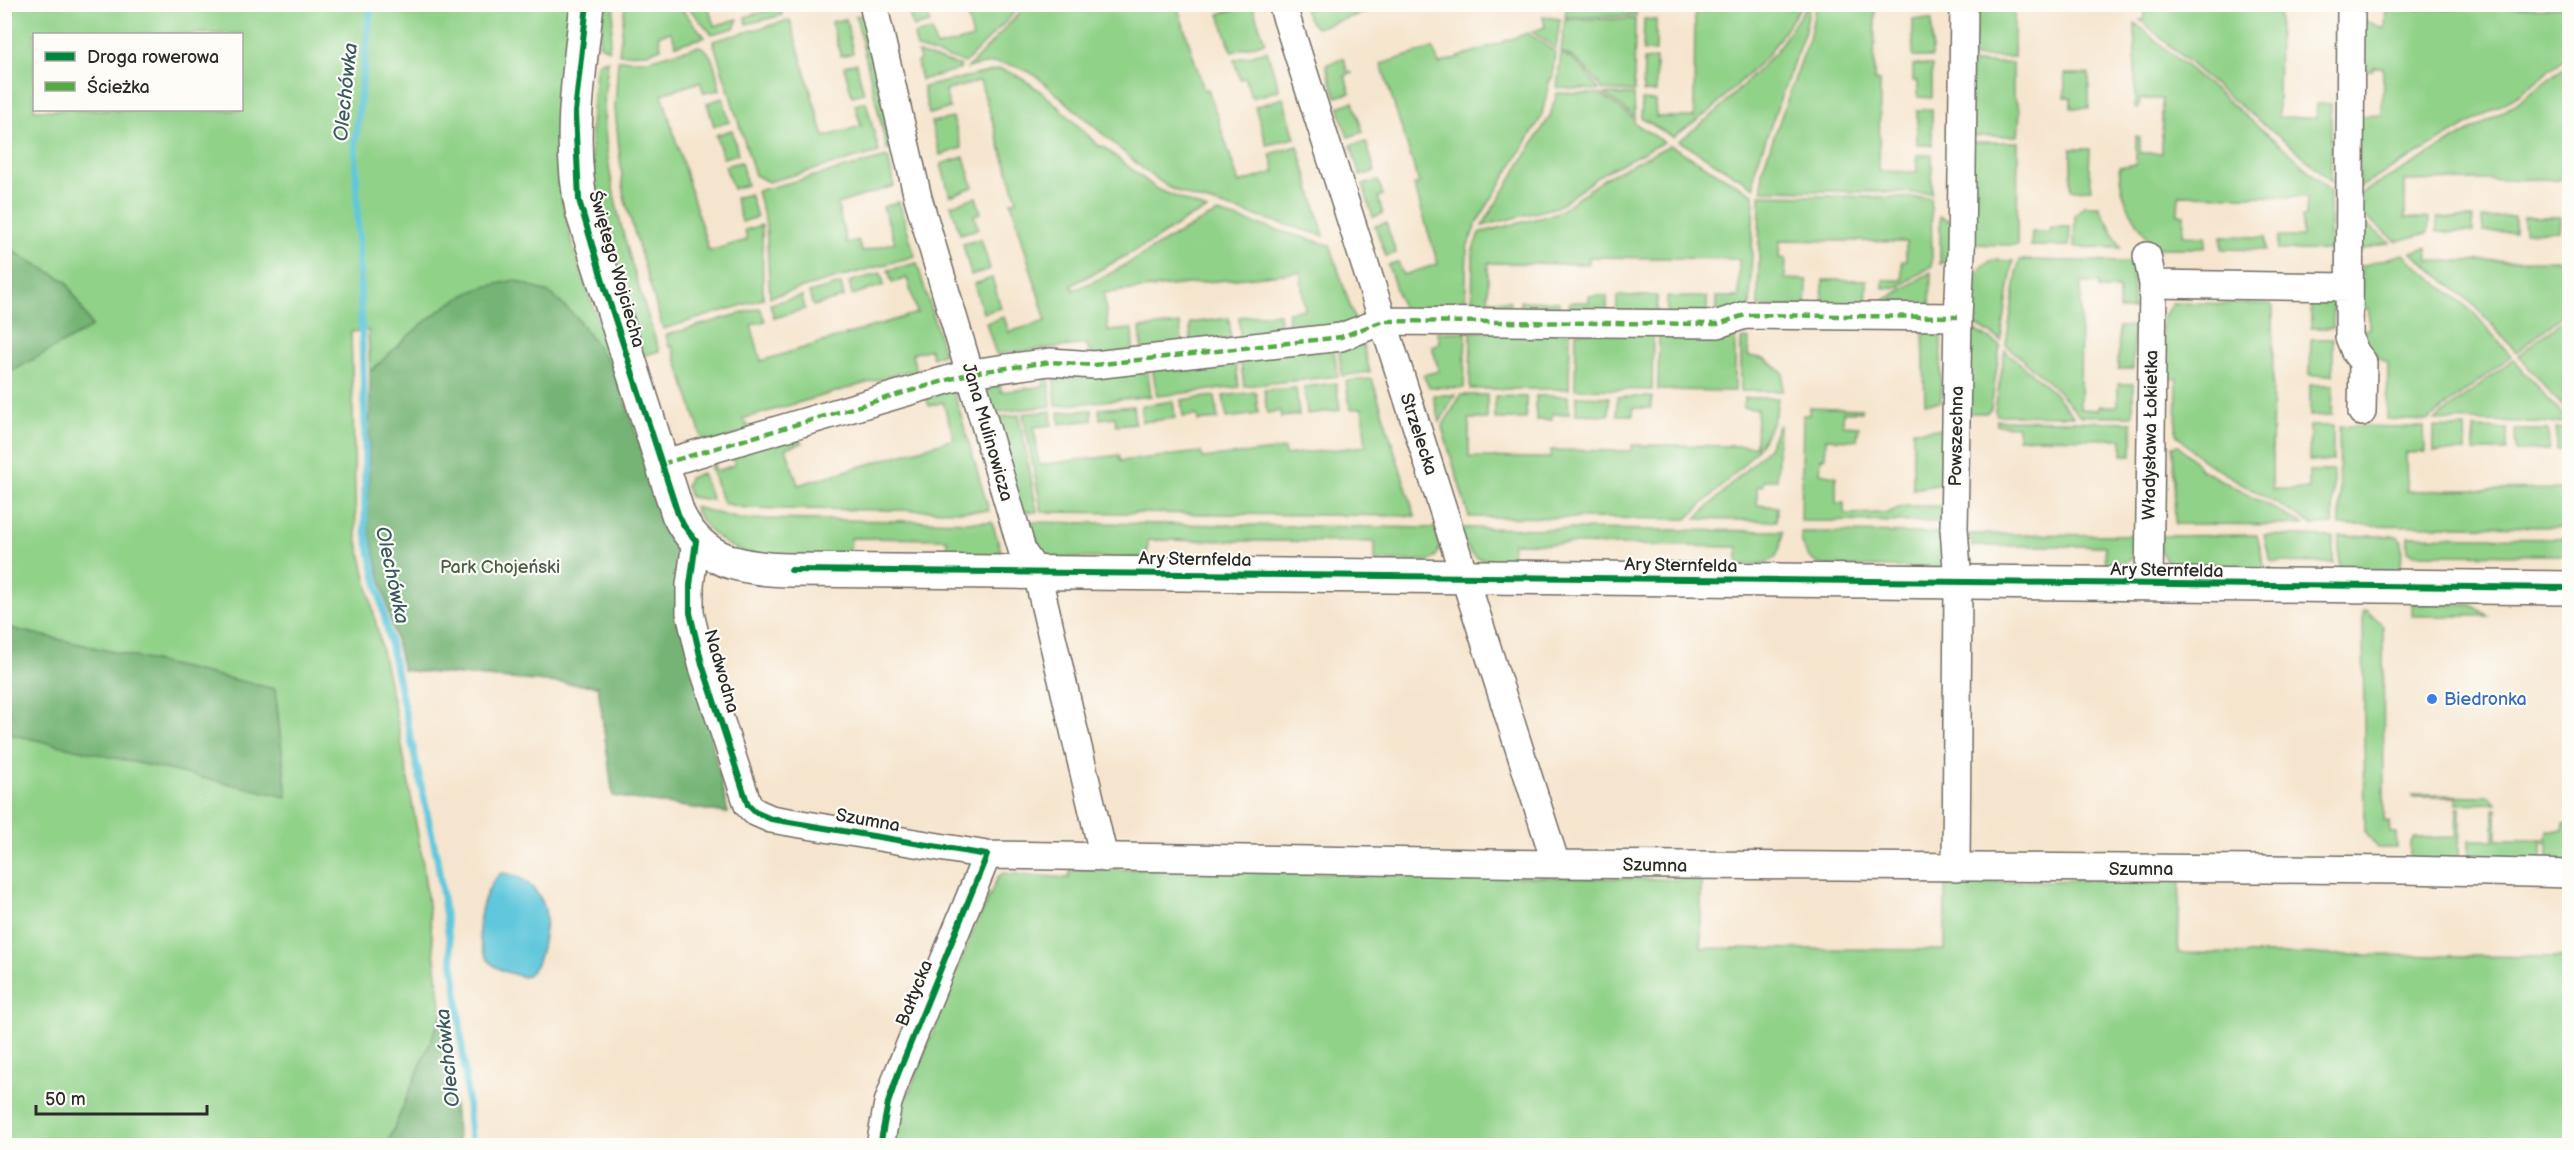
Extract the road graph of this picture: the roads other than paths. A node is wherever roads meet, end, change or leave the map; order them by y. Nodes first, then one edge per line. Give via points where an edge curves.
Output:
1 (587, 4) edge
2 (873, 4) edge
3 (1282, 4) edge
4 (1964, 4) edge
5 (2351, 4) edge
6 (2147, 256) dead end
7 (2153, 284) junction
8 (2349, 286) junction
9 (1958, 317) junction
10 (1383, 321) junction
11 (971, 373) junction
12 (2362, 412) dead end
13 (662, 465) junction
14 (696, 541) junction
15 (1037, 573) junction
16 (1465, 578) junction
17 (1958, 583) junction
18 (2149, 585) junction
19 (2570, 588) edge
20 (748, 805) joint
21 (987, 855) junction
22 (1104, 858) junction
23 (1556, 864) junction
24 (1956, 868) junction
25 (2570, 874) edge
26 (880, 1146) edge

1 - 13 street, Świętego Wojciecha via 575,112 579,200
2 - 11 street, Jana Mulinowicza via 918,198
3 - 10 street, Strzelecka
4 - 9 street, Powszechna
5 - 8 street
6 - 7 street, Władysława Łokietka
7 - 8 street
7 - 18 street, Władysława Łokietka
8 - 12 street via 2349,337 2363,362
9 - 10 street via 1745,315 1718,324
9 - 17 street, Powszechna via 1954,528
10 - 11 street via 1341,337 1094,365 1050,362
10 - 16 street, Strzelecka
11 - 13 street
11 - 15 street, Jana Mulinowicza via 1023,553
13 - 14 street, Ary Sternfelda via 678,514
14 - 15 street, Ary Sternfelda via 726,561 749,568
14 - 20 street, Nadwodna via 690,612 702,664
15 - 16 street, Ary Sternfelda
15 - 22 street, Jana Mulinowicza
16 - 17 street, Ary Sternfelda
16 - 23 street, Strzelecka
17 - 18 street, Ary Sternfelda
17 - 24 street, Powszechna
18 - 19 street, Ary Sternfelda
20 - 21 street, Szumna via 771,819
21 - 22 street, Szumna
21 - 26 street, Bałtycka via 898,1074
22 - 23 street, Szumna
23 - 24 street, Szumna
24 - 25 street, Szumna

